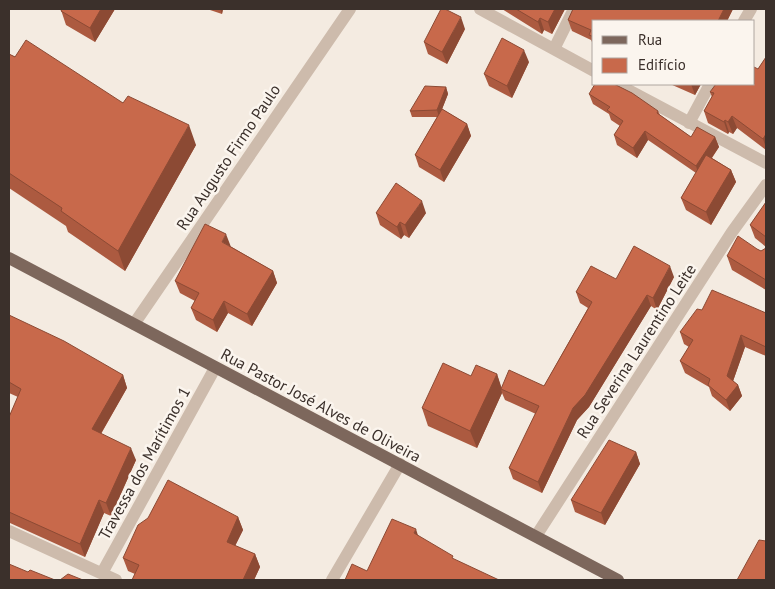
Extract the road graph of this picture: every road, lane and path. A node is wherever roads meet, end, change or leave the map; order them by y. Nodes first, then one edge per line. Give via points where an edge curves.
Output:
1 (350, 9) edge
2 (480, 9) edge
3 (574, 9) edge
4 (751, 9) edge
5 (745, 20) edge
6 (554, 49) junction
7 (592, 70) edge
8 (619, 85) edge
9 (709, 85) edge
10 (689, 123) junction
11 (766, 163) edge
12 (766, 185) edge
13 (732, 232) junction
14 (746, 242) edge
15 (9, 258) edge
16 (134, 324) junction
17 (215, 368) junction
18 (400, 464) junction
19 (9, 532) edge
20 (536, 536) junction
21 (102, 573) junction
22 (116, 580) edge
23 (332, 580) edge
24 (618, 580) edge

1 - 16 street, Rua Augusto Firmo Paulo
2 - 6 street
3 - 6 street
4 - 5 street
6 - 7 street
8 - 10 street
9 - 10 street
10 - 11 street
12 - 13 street, Rua Severina Laurentino Leite
13 - 14 street
13 - 20 street, Rua Severina Laurentino Leite
15 - 16 main road, Rua Pastor José Alves de Oliveira
16 - 17 main road, Rua Pastor José Alves de Oliveira
17 - 18 main road, Rua Pastor José Alves de Oliveira
17 - 21 street, Travessa dos Marítimos 1
18 - 20 main road, Rua Pastor José Alves de Oliveira
18 - 23 street
19 - 21 street
20 - 24 main road, Rua Pastor José Alves de Oliveira
21 - 22 street

